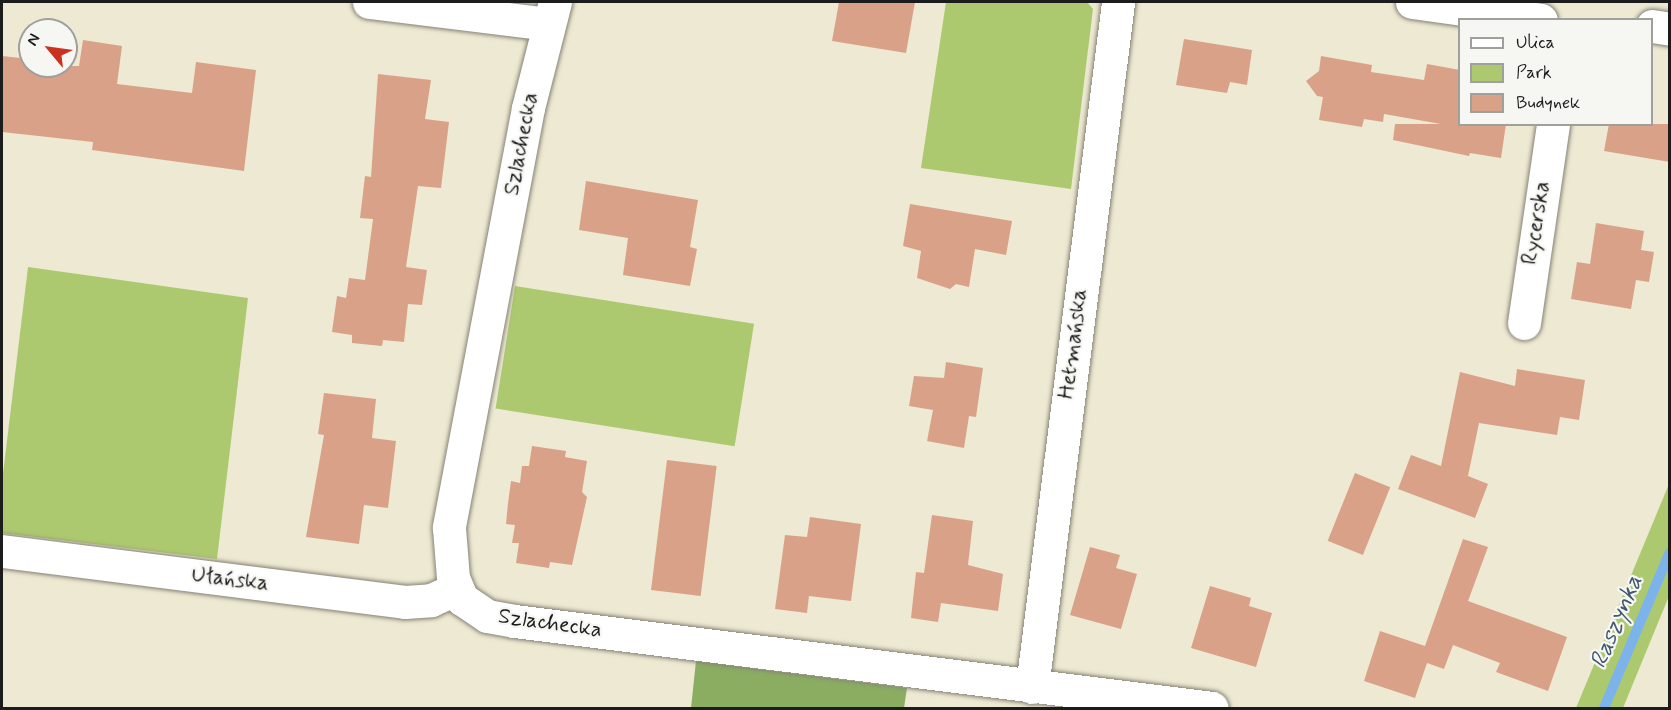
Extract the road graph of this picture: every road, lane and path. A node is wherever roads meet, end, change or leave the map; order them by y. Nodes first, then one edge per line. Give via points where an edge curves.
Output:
1 (369, 2) edge
2 (1118, 2) edge
3 (1412, 2) edge
4 (551, 13) edge
5 (1528, 18) edge
6 (1653, 26) edge
7 (1670, 29) edge
8 (1554, 126) edge
9 (1524, 323) dead end
10 (2, 551) edge
11 (456, 589) junction
12 (1032, 687) junction
13 (1212, 708) edge

1 - 4 street
2 - 12 street, Hetmańska
3 - 5 street
4 - 11 street, Szlachecka via 528,108 449,528
6 - 7 street
8 - 9 street, Rycerska
10 - 11 street, Ułańska via 405,602 431,600
11 - 12 street, Szlachecka via 470,606 487,616 514,621
12 - 13 street, Szlachecka

